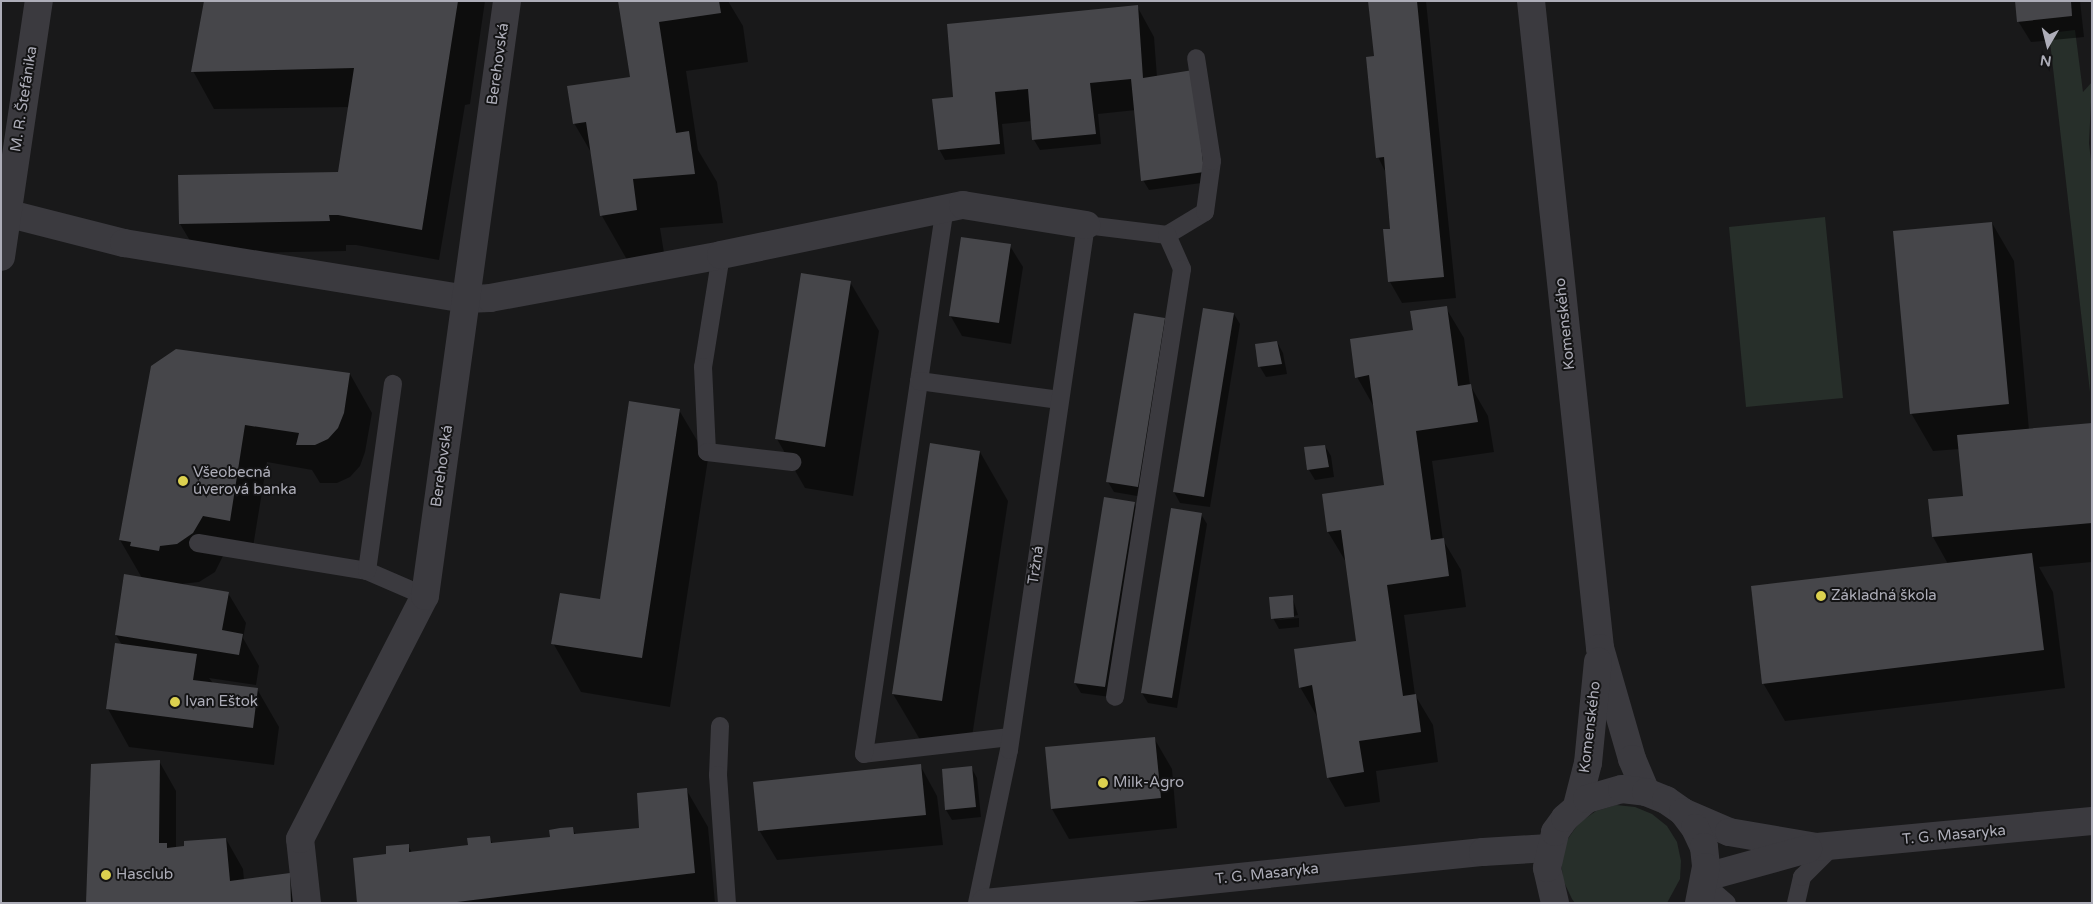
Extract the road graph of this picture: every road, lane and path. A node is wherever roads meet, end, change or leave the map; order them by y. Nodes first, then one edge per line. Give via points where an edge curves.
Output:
1 (39, 1) edge
2 (507, 1) edge
3 (1531, 1) edge
4 (1196, 58) dead end
5 (946, 208) junction
6 (6, 213) junction
7 (1086, 225) junction
8 (1167, 235) junction
9 (721, 255) junction
10 (1, 257) edge
11 (465, 299) junction
12 (919, 381) junction
13 (393, 384) dead end
14 (1060, 400) junction
15 (792, 462) dead end
16 (198, 543) dead end
17 (366, 571) junction
18 (425, 596) junction
19 (1600, 648) junction
20 (1116, 697) dead end
21 (720, 726) dead end
22 (1010, 737) junction
23 (1646, 792) junction
24 (1577, 806) junction
25 (1683, 812) junction
26 (2092, 822) edge
27 (1825, 847) junction
28 (1550, 848) junction
29 (1703, 888) edge
30 (307, 903) edge
31 (727, 903) edge
32 (977, 903) edge
33 (986, 903) edge
34 (1555, 903) edge
35 (1727, 903) edge
36 (1796, 903) edge

1 - 6 street, M. R. Štefánika
2 - 11 street, Berehovská
3 - 19 street, Komenského
4 - 8 lane via 1212,160 1205,212
5 - 7 street via 963,205
5 - 9 street
5 - 12 lane
6 - 10 street, M. R. Štefánika
6 - 11 street via 124,243
7 - 8 lane
7 - 14 lane, Tržná
8 - 20 lane via 1182,270
9 - 11 street via 490,298
9 - 15 lane via 703,367 707,452
11 - 18 street, Berehovská
12 - 14 lane
12 - 22 lane via 864,754
13 - 17 lane
14 - 22 lane, Tržná
16 - 17 lane
17 - 18 lane
18 - 30 street, Berehovská via 300,839
19 - 23 street, Komenského via 1632,759
19 - 24 street, Komenského via 1588,763
21 - 31 lane via 718,775
22 - 32 lane, Tržná
23 - 24 street via 1610,791
23 - 25 street, T. G. Masaryka
24 - 28 street via 1560,825
25 - 27 street, T. G. Masaryka via 1729,832
25 - 29 street via 1704,847
26 - 27 street, T. G. Masaryka
27 - 29 street, T. G. Masaryka
27 - 36 lane via 1802,878
28 - 33 street, T. G. Masaryka
28 - 34 street via 1547,868
29 - 35 lane

